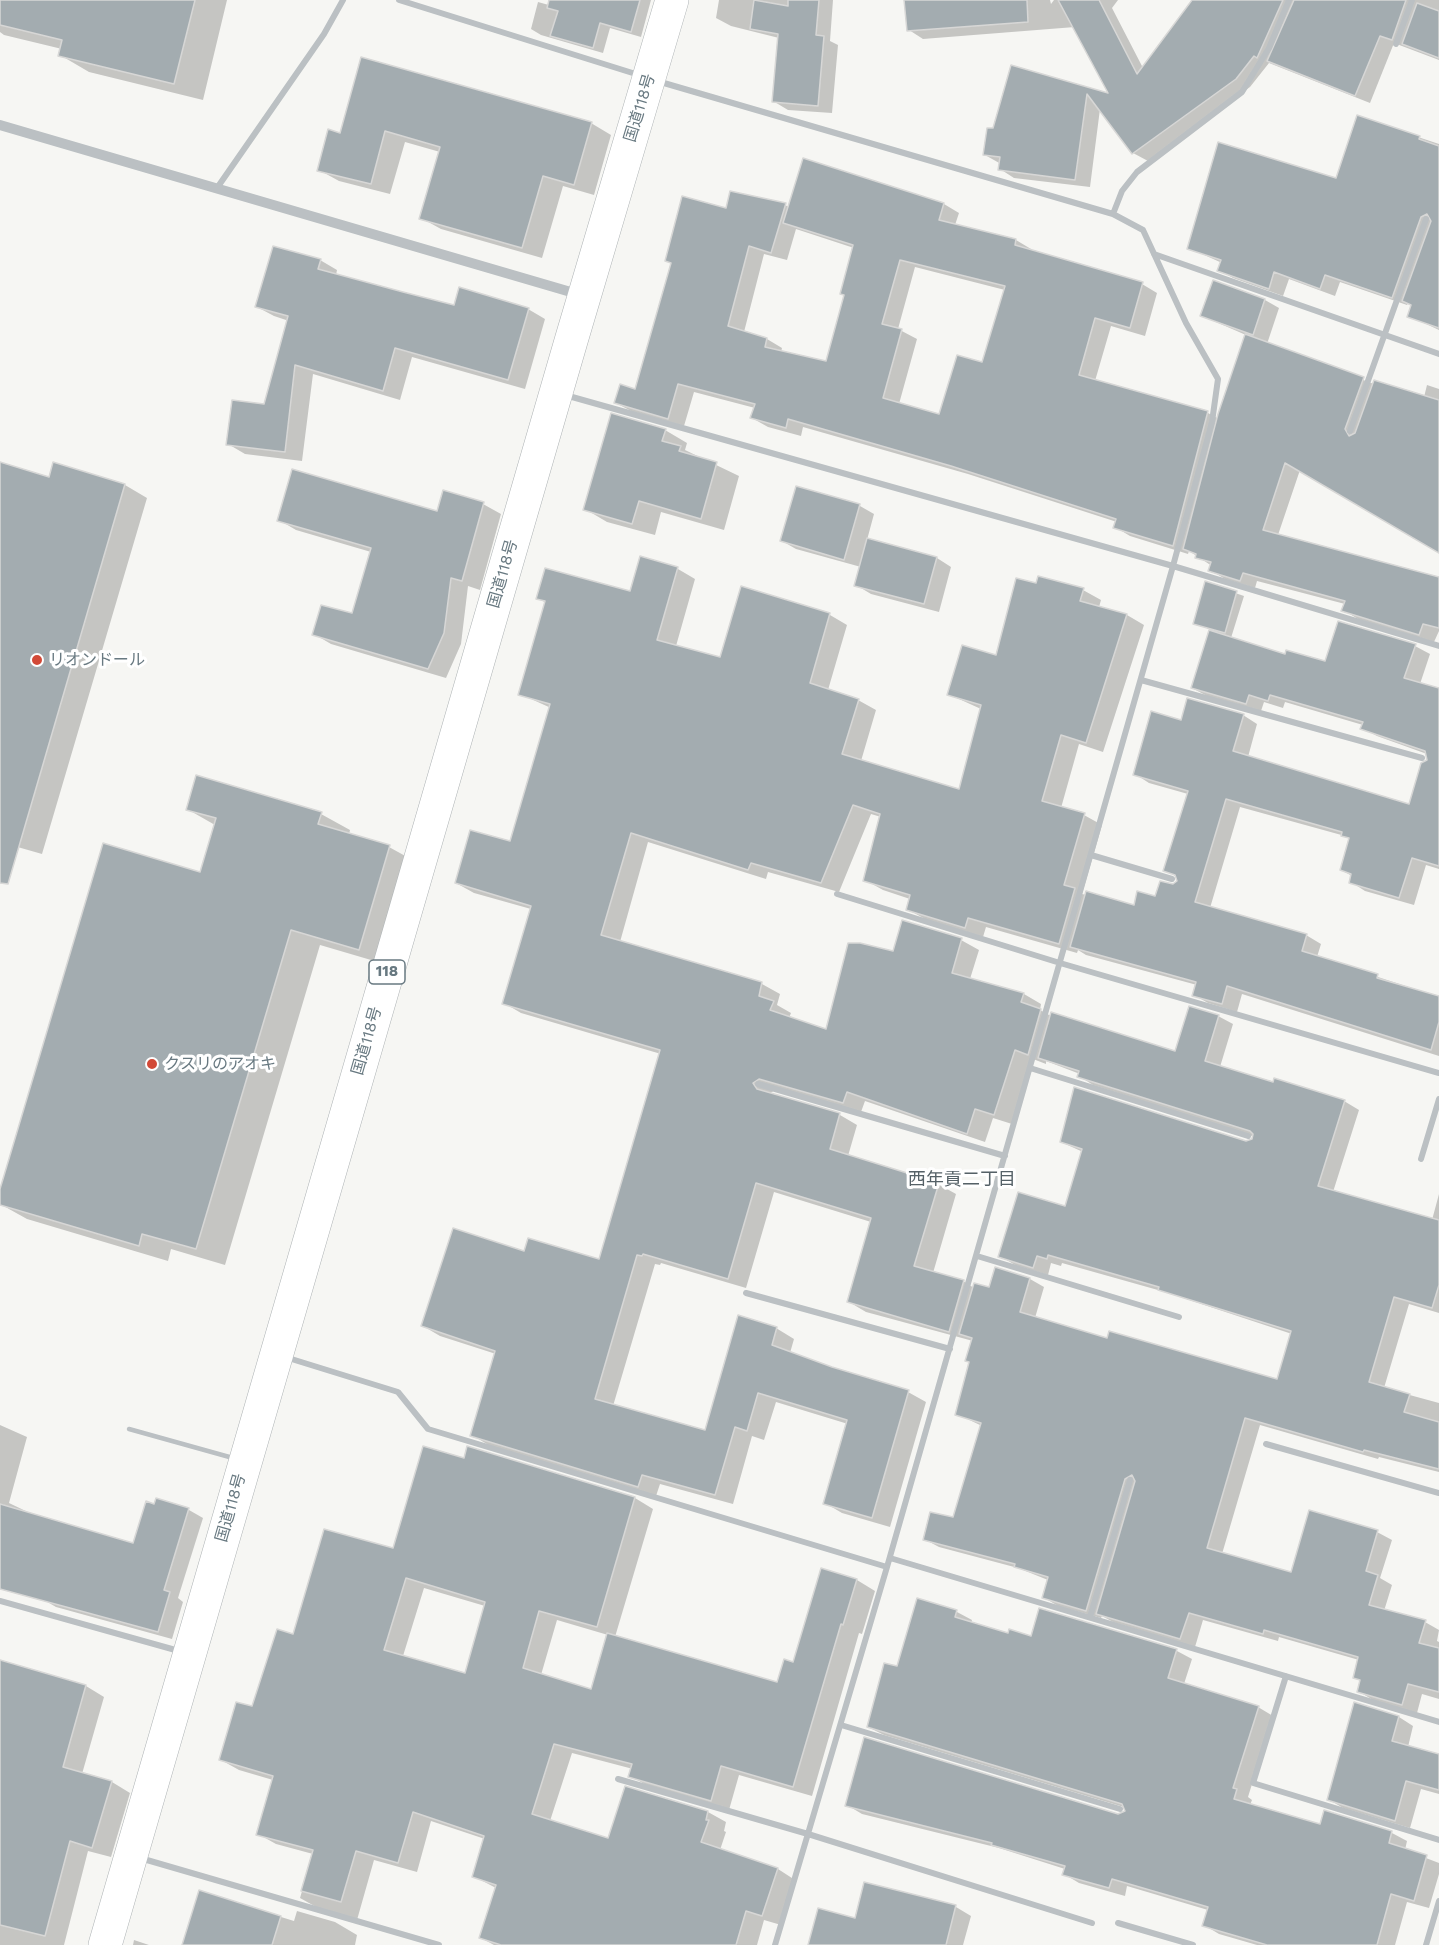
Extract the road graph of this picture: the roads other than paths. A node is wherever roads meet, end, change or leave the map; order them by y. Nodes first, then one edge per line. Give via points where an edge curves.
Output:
1 (343, 0) edge
2 (399, 0) edge
3 (672, 0) edge
4 (1289, 0) edge
5 (1413, 0) edge
6 (1396, 44) dead end
7 (649, 79) junction
8 (0, 125) edge
9 (217, 188) junction
10 (1113, 214) junction
11 (1426, 219) dead end
12 (1154, 254) junction
13 (584, 296) junction
14 (1384, 335) junction
15 (1439, 354) edge
16 (556, 392) junction
17 (1350, 431) dead end
18 (1173, 566) junction
19 (1439, 646) edge
20 (1141, 680) junction
21 (1422, 758) dead end
22 (1091, 855) junction
23 (1172, 879) dead end
24 (837, 894) dead end
25 (1060, 963) junction
26 (1030, 1068) junction
27 (1439, 1073) edge
28 (758, 1084) dead end
29 (1439, 1099) edge
30 (1248, 1136) dead end
31 (1005, 1156) junction
32 (1421, 1159) dead end
33 (977, 1256) junction
34 (746, 1293) dead end
35 (1179, 1317) dead end
36 (950, 1349) junction
37 (276, 1354) junction
38 (129, 1429) dead end
39 (1266, 1444) dead end
40 (245, 1461) junction
41 (1130, 1480) dead end
42 (1439, 1493) edge
43 (890, 1558) junction
44 (888, 1567) junction
45 (0, 1601) edge
46 (1090, 1617) junction
47 (189, 1654) junction
48 (1286, 1676) junction
49 (1439, 1722) edge
50 (841, 1725) junction
51 (618, 1779) dead end
52 (1120, 1809) dead end
53 (808, 1834) junction
54 (1439, 1840) edge
55 (130, 1856) junction
56 (1439, 1901) edge
57 (1092, 1923) dead end
58 (1118, 1923) dead end
59 (105, 1945) edge
60 (439, 1945) edge
61 (775, 1945) edge
62 (1193, 1945) edge
63 (1426, 1945) edge

1 - 9 street via 324,34
2 - 7 street
3 - 7 highway, 国道118号 / 118
4 - 10 street via 1269,48 1242,92 1137,172 1122,191
5 - 6 street
7 - 10 street
7 - 13 highway, 国道118号 / 118
8 - 9 street
9 - 13 street
10 - 12 street via 1143,230
11 - 14 street
12 - 14 street
12 - 18 street via 1218,380 1212,422
13 - 16 highway, 国道118号 / 118
14 - 15 street
14 - 17 street
16 - 18 street
16 - 37 highway, 国道118号 / 118
18 - 19 street
18 - 20 street
20 - 21 street
20 - 22 street
22 - 23 street
22 - 25 street
24 - 25 street
25 - 26 street
25 - 27 street
26 - 30 street
26 - 31 street
28 - 31 street
29 - 32 street
31 - 33 street
33 - 35 street
33 - 36 street
34 - 36 street
36 - 43 street
37 - 40 highway, 国道118号 / 118
37 - 44 street via 398,1392 428,1429
38 - 40 lane
39 - 42 street
40 - 47 highway, 国道118号 / 118
41 - 46 street
43 - 44 street
43 - 46 street
44 - 50 street
45 - 47 street
46 - 48 street
47 - 55 highway, 国道118号 / 118
48 - 49 street
48 - 54 street via 1253,1783
50 - 52 street
50 - 53 street
51 - 53 street
53 - 57 street
53 - 61 street
55 - 59 highway, 国道118号 / 118
55 - 60 street
56 - 63 street
58 - 62 street

